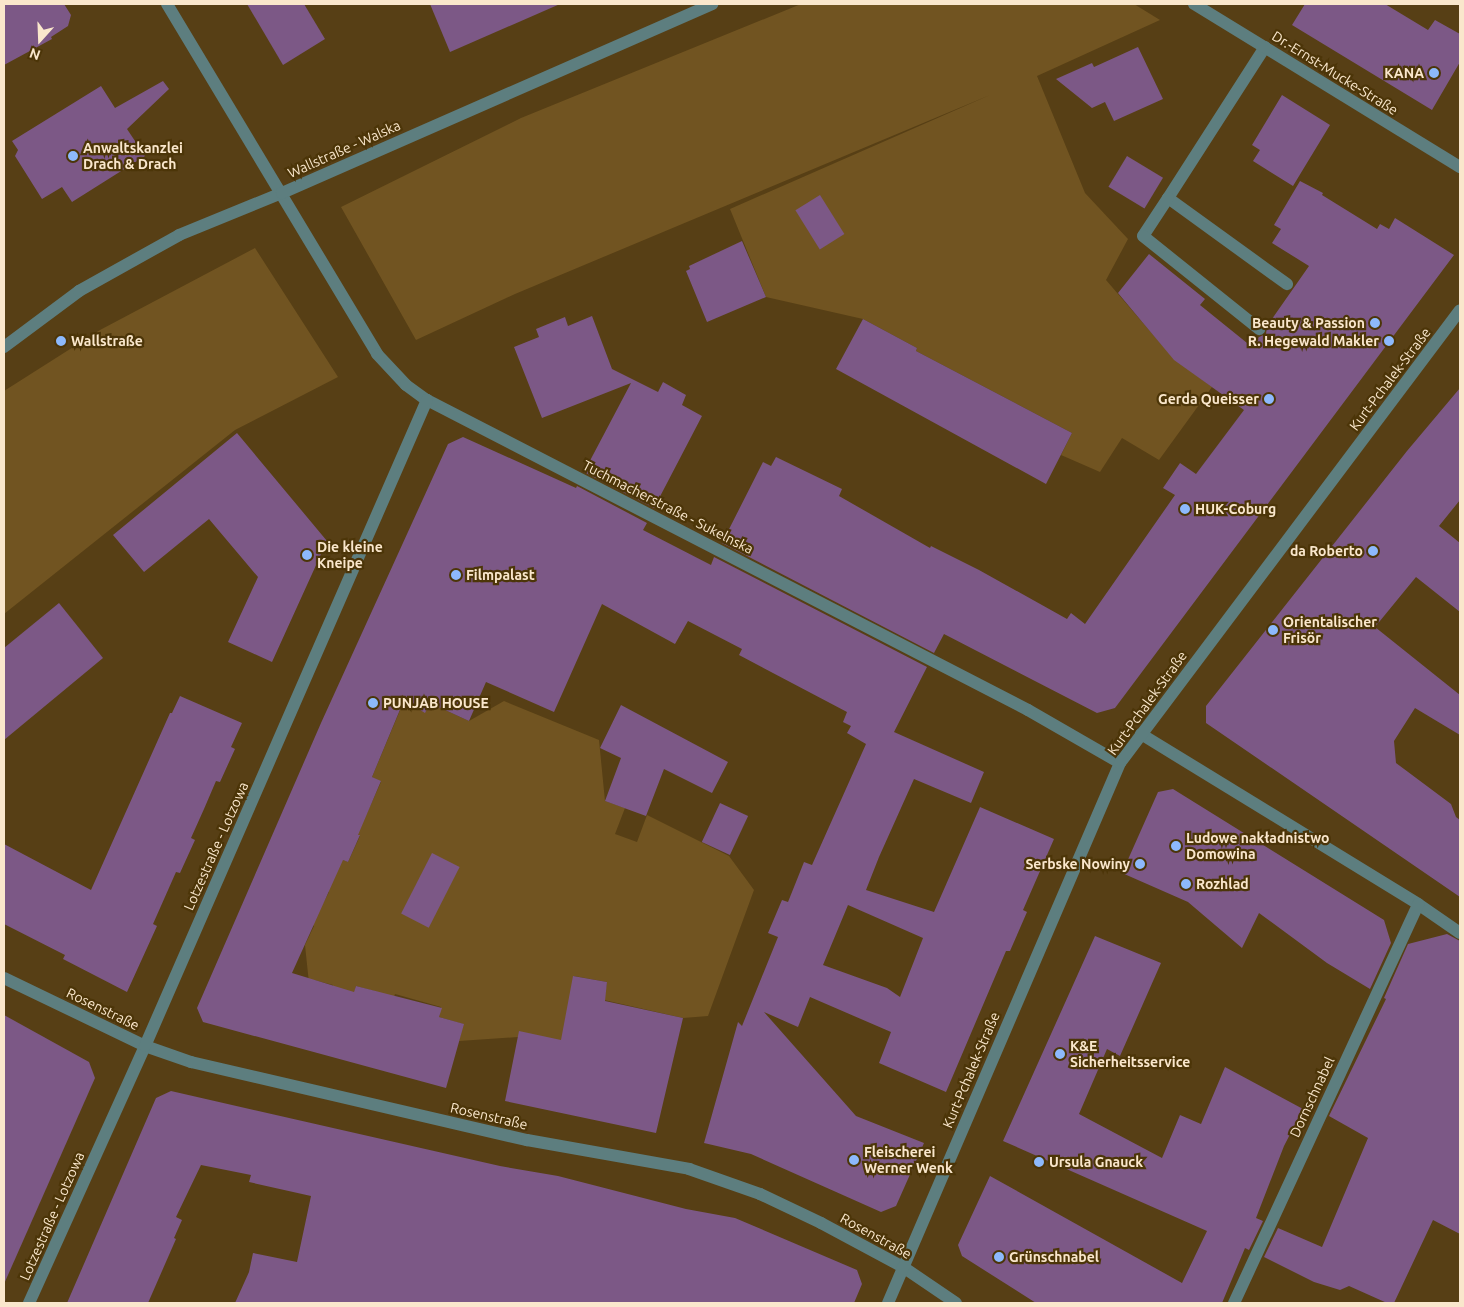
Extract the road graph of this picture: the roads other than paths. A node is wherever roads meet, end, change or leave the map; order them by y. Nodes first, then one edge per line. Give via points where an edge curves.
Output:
1 (167, 4) edge
2 (712, 4) edge
3 (1194, 4) edge
4 (1265, 47) junction
5 (1460, 168) edge
6 (282, 193) junction
7 (1168, 198) junction
8 (1287, 284) dead end
9 (1460, 310) edge
10 (1259, 329) dead end
11 (4, 347) edge
12 (427, 400) junction
13 (1141, 734) junction
14 (1120, 763) junction
15 (1418, 904) junction
16 (1460, 933) edge
17 (4, 978) edge
18 (145, 1046) junction
19 (903, 1267) junction
20 (29, 1303) edge
21 (888, 1303) edge
22 (956, 1303) edge
23 (1234, 1303) edge

1 - 6 street, Tuchmacherstraße - Sukelnska
2 - 6 street, Wallstraße - Walska
3 - 4 street, Dr.-Ernst-Mucke-Straße
4 - 5 street, Dr.-Ernst-Mucke-Straße
4 - 7 street
6 - 11 street, Wallstraße - Walska via 179,235 79,291
6 - 12 street, Tuchmacherstraße - Sukelnska via 377,354 406,385
7 - 8 street
7 - 10 street via 1143,236
9 - 13 street, Kurt-Pchalek-Straße
12 - 14 street, Tuchmacherstraße - Sukelnska via 1028,710
12 - 18 street, Lotzestraße - Lotzowa
13 - 14 street, Kurt-Pchalek-Straße
13 - 15 street
14 - 19 street, Kurt-Pchalek-Straße
15 - 16 street
15 - 23 street, Dornschnabel
17 - 18 street, Rosenstraße
18 - 19 street, Rosenstraße via 191,1062 527,1140 689,1169 769,1198
18 - 20 street, Lotzestraße - Lotzowa
19 - 21 street, Kurt-Pchalek-Straße
19 - 22 street, Rosenstraße

